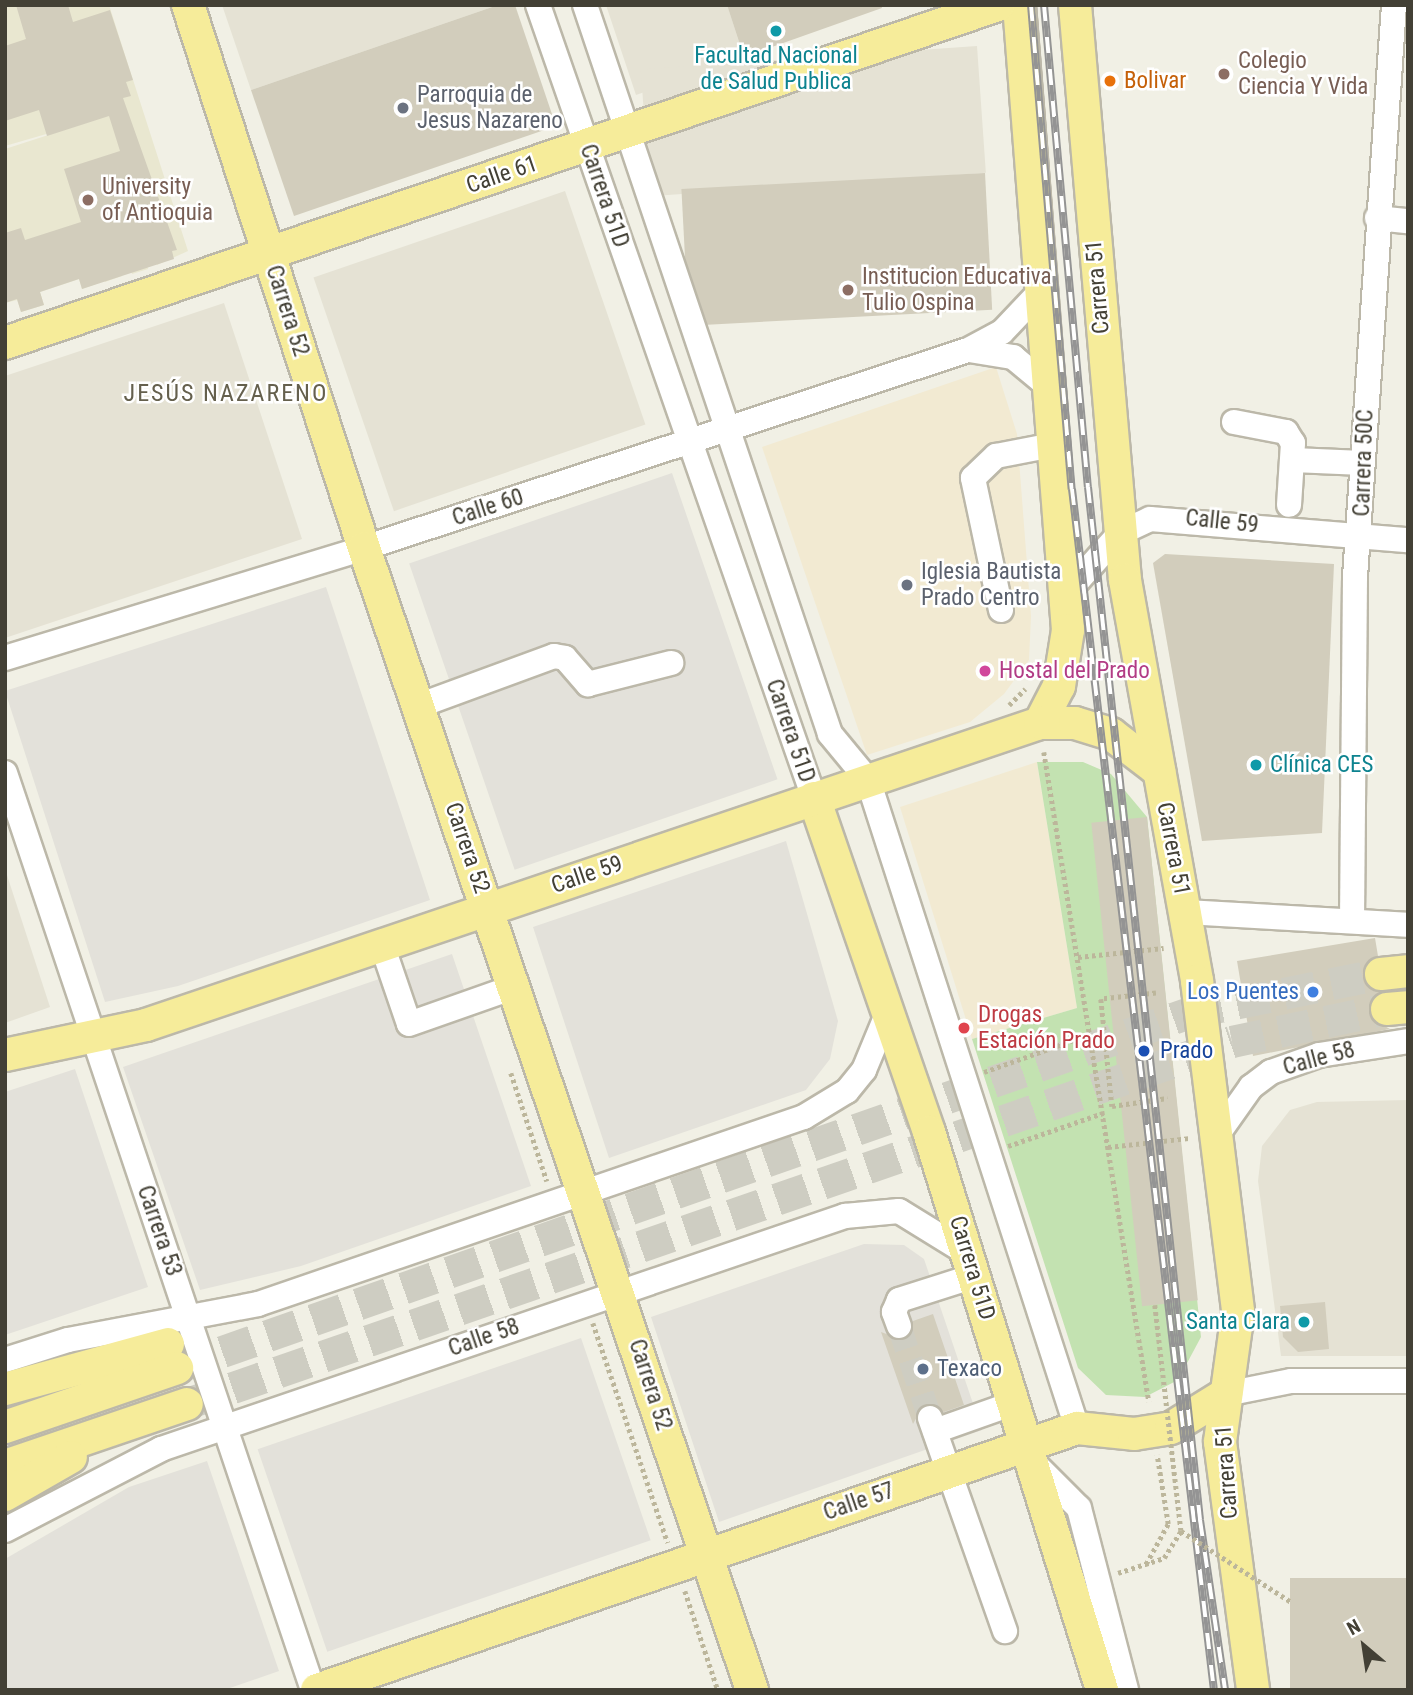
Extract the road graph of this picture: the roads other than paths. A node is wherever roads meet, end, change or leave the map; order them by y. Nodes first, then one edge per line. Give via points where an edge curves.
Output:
1 (188, 5) edge
2 (538, 5) edge
3 (585, 5) edge
4 (998, 5) edge
5 (1019, 5) edge
6 (1075, 5) edge
7 (1394, 5) edge
8 (628, 131) junction
9 (586, 145) junction
10 (1377, 218) junction
11 (1408, 221) edge
12 (268, 254) junction
13 (1040, 292) junction
14 (5, 343) edge
15 (968, 350) junction
16 (1048, 386) junction
17 (1234, 422) dead end
18 (729, 429) junction
19 (688, 442) junction
20 (1053, 445) junction
21 (1293, 460) junction
22 (1363, 463) junction
23 (1289, 505) dead end
24 (1120, 533) junction
25 (1362, 536) junction
26 (1408, 540) edge
27 (364, 548) junction
28 (1066, 594) junction
29 (1001, 610) dead end
30 (5, 657) edge
31 (671, 663) dead end
32 (418, 706) junction
33 (1043, 737) junction
34 (1159, 771) junction
35 (5, 773) edge
36 (868, 780) junction
37 (814, 798) junction
38 (834, 854) junction
39 (488, 909) junction
40 (1185, 912) junction
41 (1352, 921) junction
42 (1408, 925) edge
43 (382, 945) junction
44 (514, 987) junction
45 (888, 1012) junction
46 (93, 1035) junction
47 (1408, 1041) edge
48 (5, 1055) edge
49 (1203, 1136) junction
50 (585, 1192) junction
51 (971, 1264) junction
52 (620, 1293) junction
53 (188, 1316) junction
54 (899, 1326) tunnel mouth
55 (5, 1360) edge
56 (1408, 1381) edge
57 (5, 1390) edge
58 (1226, 1394) junction
59 (1014, 1403) junction
60 (187, 1404) tunnel mouth
61 (126, 1424) junction
62 (5, 1427) edge
63 (225, 1427) junction
64 (1077, 1428) junction
65 (1029, 1452) junction
66 (5, 1466) edge
67 (948, 1471) junction
68 (5, 1495) edge
69 (5, 1530) edge
70 (707, 1555) junction
71 (1005, 1631) dead end
72 (315, 1690) edge
73 (752, 1690) edge
74 (1102, 1690) edge
75 (1126, 1690) edge
76 (1253, 1690) edge

1 - 12 main road, Carrera 52
2 - 9 street, Carrera 51D
3 - 8 street, Carrera 51D
4 - 8 main road, Calle 61
5 - 13 main road
6 - 24 main road, Carrera 51
7 - 10 street, Carrera 50C
8 - 9 main road, Calle 61
8 - 18 street, Carrera 51D
9 - 12 main road, Calle 61
9 - 19 street, Carrera 51D
10 - 11 street
10 - 22 street, Carrera 50C
12 - 14 main road, Calle 61
12 - 27 main road, Carrera 52
13 - 15 street, Calle 60 via 1002,332
13 - 16 main road
15 - 16 street, Calle 60 via 1013,356
15 - 18 street, Calle 60
16 - 20 main road
17 - 21 street via 1286,432
18 - 19 street, Calle 60
18 - 36 street, Carrera 51D via 830,734
19 - 27 street, Calle 60
19 - 37 street, Carrera 51D
20 - 28 main road
20 - 29 street via 996,456 973,478
21 - 22 street
21 - 23 street
22 - 25 street, Carrera 50C
24 - 25 street, Calle 59 via 1169,517
24 - 28 street
24 - 34 main road, Carrera 51
25 - 26 street, Calle 59
25 - 41 street, Carrera 50C via 1355,577
27 - 30 street, Calle 60
27 - 32 main road, Carrera 52
28 - 33 main road via 1065,666
31 - 32 street via 588,684 565,658 554,656
32 - 39 main road, Carrera 52
33 - 34 main road, Calle 59 via 1074,723 1111,734
33 - 36 main road, Calle 59
34 - 40 main road, Carrera 51
35 - 46 street, Carrera 53
36 - 37 main road, Calle 59
36 - 38 main road via 845,814
36 - 64 street, Carrera 51D
37 - 38 main road, Carrera 51D
37 - 39 main road, Calle 59
38 - 45 main road, Carrera 51D
39 - 43 main road, Calle 59
39 - 44 main road, Carrera 52
40 - 41 street
40 - 49 main road, Carrera 51
41 - 42 street
43 - 44 street via 409,1024
43 - 46 main road, Calle 59 via 146,1025
44 - 50 main road, Carrera 52
45 - 50 street via 864,1070 825,1106
45 - 51 main road, Carrera 51D
46 - 48 main road, Calle 59
46 - 53 street, Carrera 53
47 - 49 street, Calle 58 via 1319,1055 1271,1072
49 - 58 main road, Carrera 51 via 1238,1312
50 - 52 main road, Carrera 52
50 - 53 street via 258,1304
51 - 52 street, Calle 58 via 917,1218 869,1210
51 - 54 street via 899,1300 894,1312
51 - 59 main road, Carrera 51D
52 - 63 street, Calle 58
52 - 70 main road, Carrera 52
53 - 55 street
53 - 63 street, Carrera 53
56 - 58 street, Calle 57 via 1291,1381
57 - 62 main road via 173,1356
58 - 64 main road, Calle 57 via 1154,1433
58 - 76 main road, Carrera 51 via 1220,1445
59 - 65 main road, Carrera 51D
59 - 67 street via 932,1425
60 - 61 main road
61 - 66 main road
61 - 68 main road
63 - 69 street, Calle 58 via 111,1470
63 - 72 street, Carrera 53
64 - 65 main road, Calle 57
65 - 67 main road, Calle 57
65 - 74 main road, Carrera 51D
65 - 75 street, Carrera 51D via 1079,1508 1101,1579 1108,1634
67 - 70 main road, Calle 57
67 - 71 street
70 - 72 main road, Calle 57
70 - 73 main road, Carrera 52

